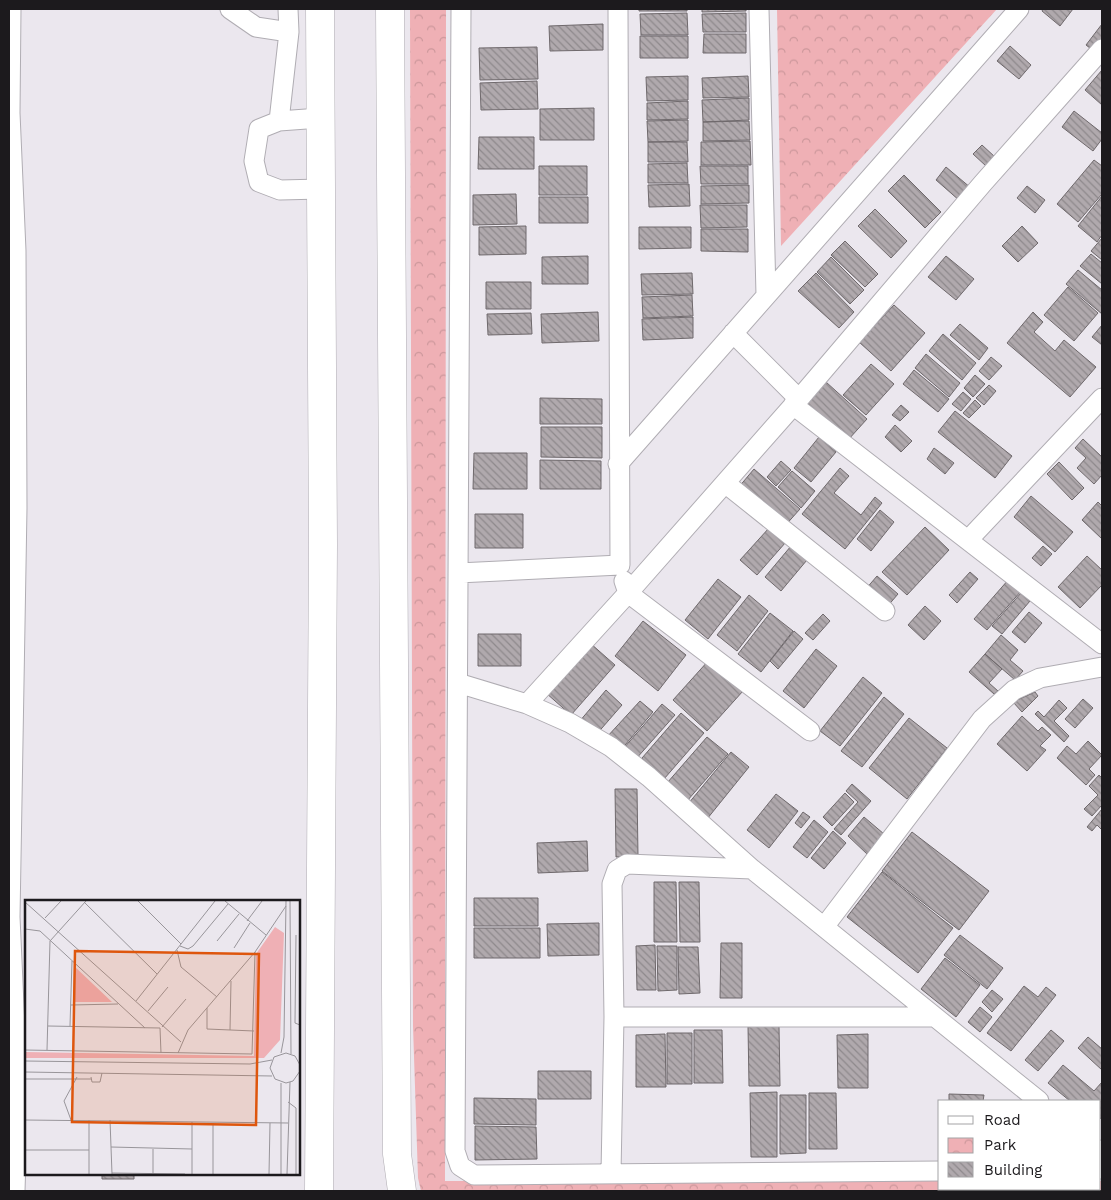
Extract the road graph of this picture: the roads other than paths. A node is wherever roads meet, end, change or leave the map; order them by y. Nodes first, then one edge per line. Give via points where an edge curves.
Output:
1 (11, 9) edge
2 (230, 9) edge
3 (288, 9) edge
4 (320, 9) edge
5 (390, 9) edge
6 (461, 9) edge
7 (618, 9) edge
8 (759, 9) edge
9 (1019, 9) edge
10 (289, 32) junction
11 (1102, 49) edge
12 (9, 113) edge
13 (320, 118) junction
14 (279, 121) junction
15 (321, 189) junction
16 (12, 251) edge
17 (766, 295) junction
18 (733, 333) junction
19 (1102, 398) edge
20 (796, 402) junction
21 (618, 464) junction
22 (725, 483) junction
23 (969, 539) junction
24 (620, 565) junction
25 (458, 573) junction
26 (628, 593) junction
27 (885, 611) dead end
28 (1102, 644) edge
29 (1102, 667) edge
30 (458, 683) junction
31 (527, 704) junction
32 (810, 731) dead end
33 (11, 780) edge
34 (752, 869) junction
35 (9, 917) edge
36 (824, 927) junction
37 (614, 1017) junction
38 (934, 1017) junction
39 (1038, 1100) edge
40 (938, 1171) edge
41 (611, 1173) junction
42 (15, 1191) edge
43 (318, 1191) edge
44 (402, 1191) edge

1 - 12 street
2 - 10 street via 256,27
3 - 10 street
4 - 13 street
5 - 44 street via 396,1144
6 - 25 street
7 - 21 street
8 - 17 street
9 - 17 street
10 - 14 street
11 - 20 street
12 - 16 street
13 - 14 street
13 - 15 street
14 - 15 street via 260,129 254,161 259,182 280,190
15 - 43 street via 323,545
16 - 33 street via 17,508
17 - 18 street
18 - 20 street
18 - 21 street
19 - 23 street
20 - 22 street
20 - 23 street
21 - 24 street
22 - 26 street
22 - 27 street
23 - 28 street
24 - 25 street
24 - 26 street
25 - 30 street
26 - 31 street
26 - 32 street
29 - 36 street via 1040,678 1014,690 982,719
30 - 31 street
30 - 41 street via 455,1150 460,1166 474,1175
31 - 34 street via 570,723 611,747
33 - 35 street
34 - 36 street
34 - 37 street via 627,864 617,870 612,884
35 - 42 street via 18,1093
36 - 38 street
37 - 38 street
37 - 41 street
38 - 39 street
40 - 41 street

